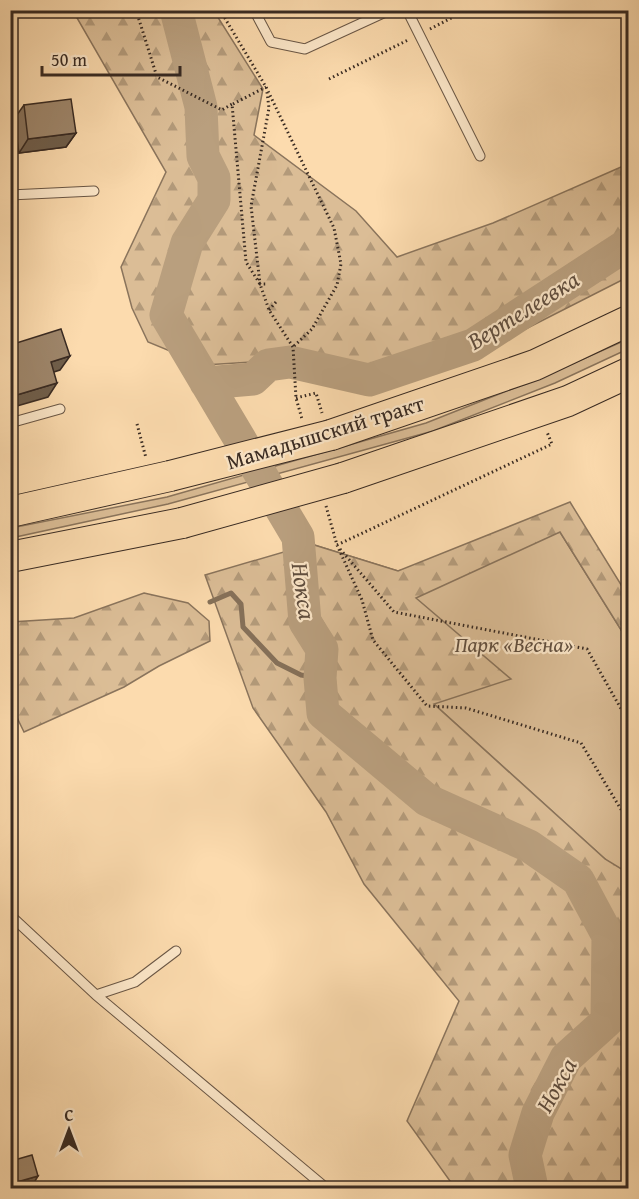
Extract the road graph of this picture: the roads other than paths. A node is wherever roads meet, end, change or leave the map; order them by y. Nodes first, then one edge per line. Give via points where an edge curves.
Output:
1 (254, 10) edge
2 (390, 10) edge
3 (408, 10) edge
4 (480, 156) dead end
5 (94, 191) dead end
6 (10, 195) edge
7 (628, 321) edge
8 (628, 373) edge
9 (60, 409) dead end
10 (10, 423) edge
11 (10, 512) edge
12 (10, 557) edge
13 (10, 915) edge
14 (176, 951) dead end
15 (96, 995) junction
16 (326, 1188) edge

1 - 2 lane via 271,42 305,49
3 - 4 lane
5 - 6 lane
7 - 11 main road, Мамадышский тракт, bridge via 535,365
8 - 12 main road, Мамадышский тракт, bridge via 568,401 343,478 182,523
9 - 10 lane
13 - 15 lane
14 - 15 lane via 135,982
15 - 16 lane

